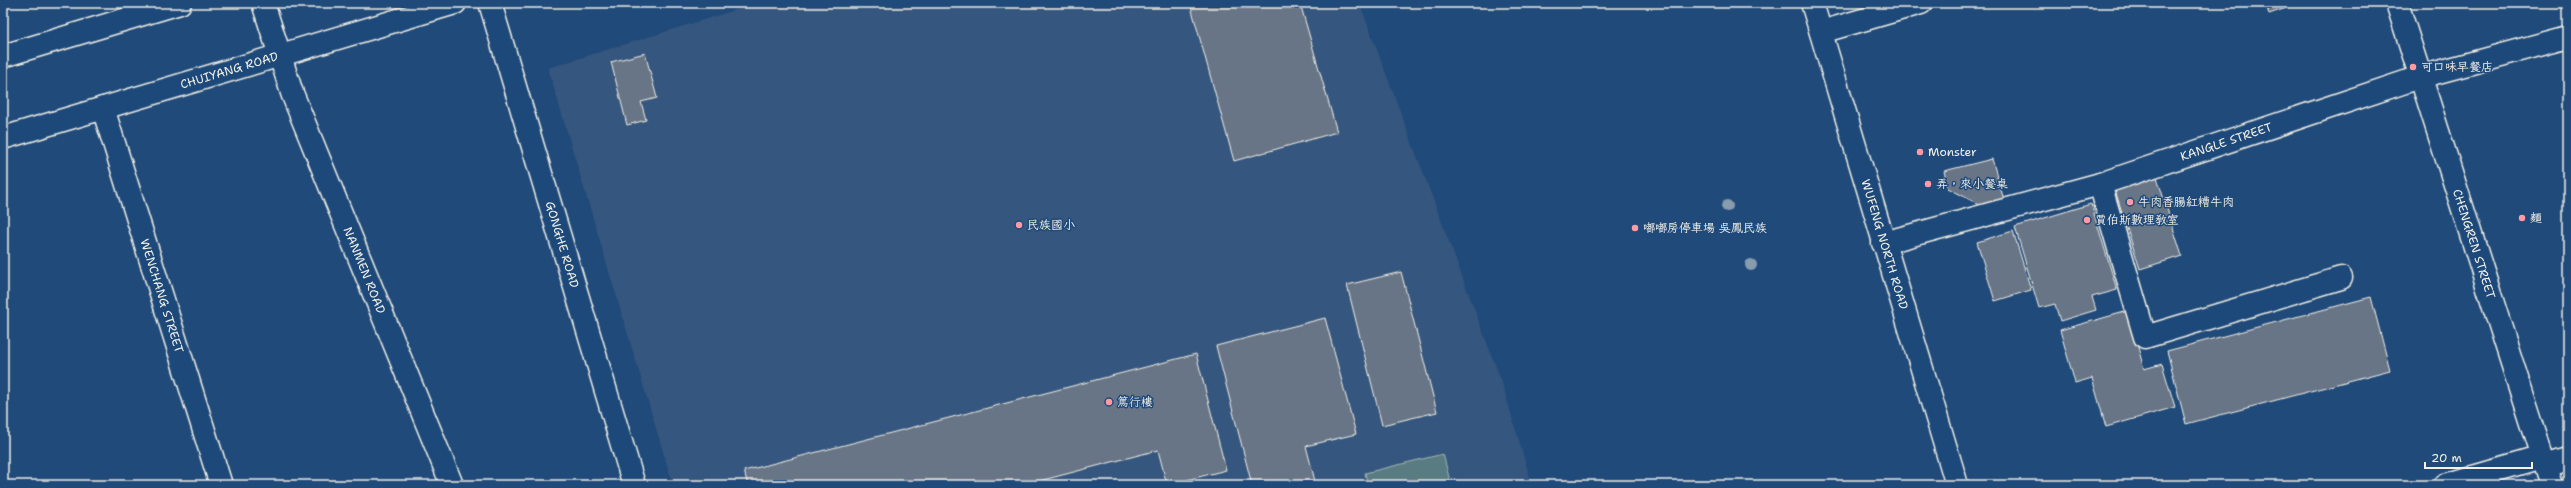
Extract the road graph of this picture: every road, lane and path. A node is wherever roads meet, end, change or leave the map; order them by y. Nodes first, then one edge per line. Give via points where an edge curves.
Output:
1 (180, 3) edge
2 (263, 3) edge
3 (455, 3) edge
4 (490, 3) edge
5 (1812, 3) edge
6 (1921, 3) edge
7 (2397, 3) edge
8 (1820, 32) junction
9 (2568, 37) edge
10 (279, 55) junction
11 (3, 56) edge
12 (2420, 77) junction
13 (103, 108) junction
14 (3, 138) edge
15 (2100, 184) junction
16 (1883, 243) junction
17 (2341, 278) dead end
18 (2568, 458) edge
19 (2546, 469) edge
20 (221, 485) edge
21 (452, 485) edge
22 (634, 485) edge
23 (1957, 485) edge
24 (2445, 485) edge

1 - 11 street
2 - 10 street, NANMEN ROAD
3 - 10 street, CHUIYANG ROAD
4 - 22 street, GONGHE ROAD
5 - 8 street, WUFENG NORTH ROAD
6 - 8 street
7 - 12 street, CHENGREN STREET
8 - 16 street, WUFENG NORTH ROAD
9 - 12 street, KANGLE STREET
10 - 13 street, CHUIYANG ROAD
10 - 21 street, NANMEN ROAD via 292,93
12 - 15 street, KANGLE STREET
12 - 19 street, CHENGREN STREET
13 - 14 street, CHUIYANG ROAD
13 - 20 street, WENCHANG STREET
15 - 16 street, KANGLE STREET
15 - 17 street via 2146,337
16 - 23 street, WUFENG NORTH ROAD
18 - 19 street
19 - 24 street

